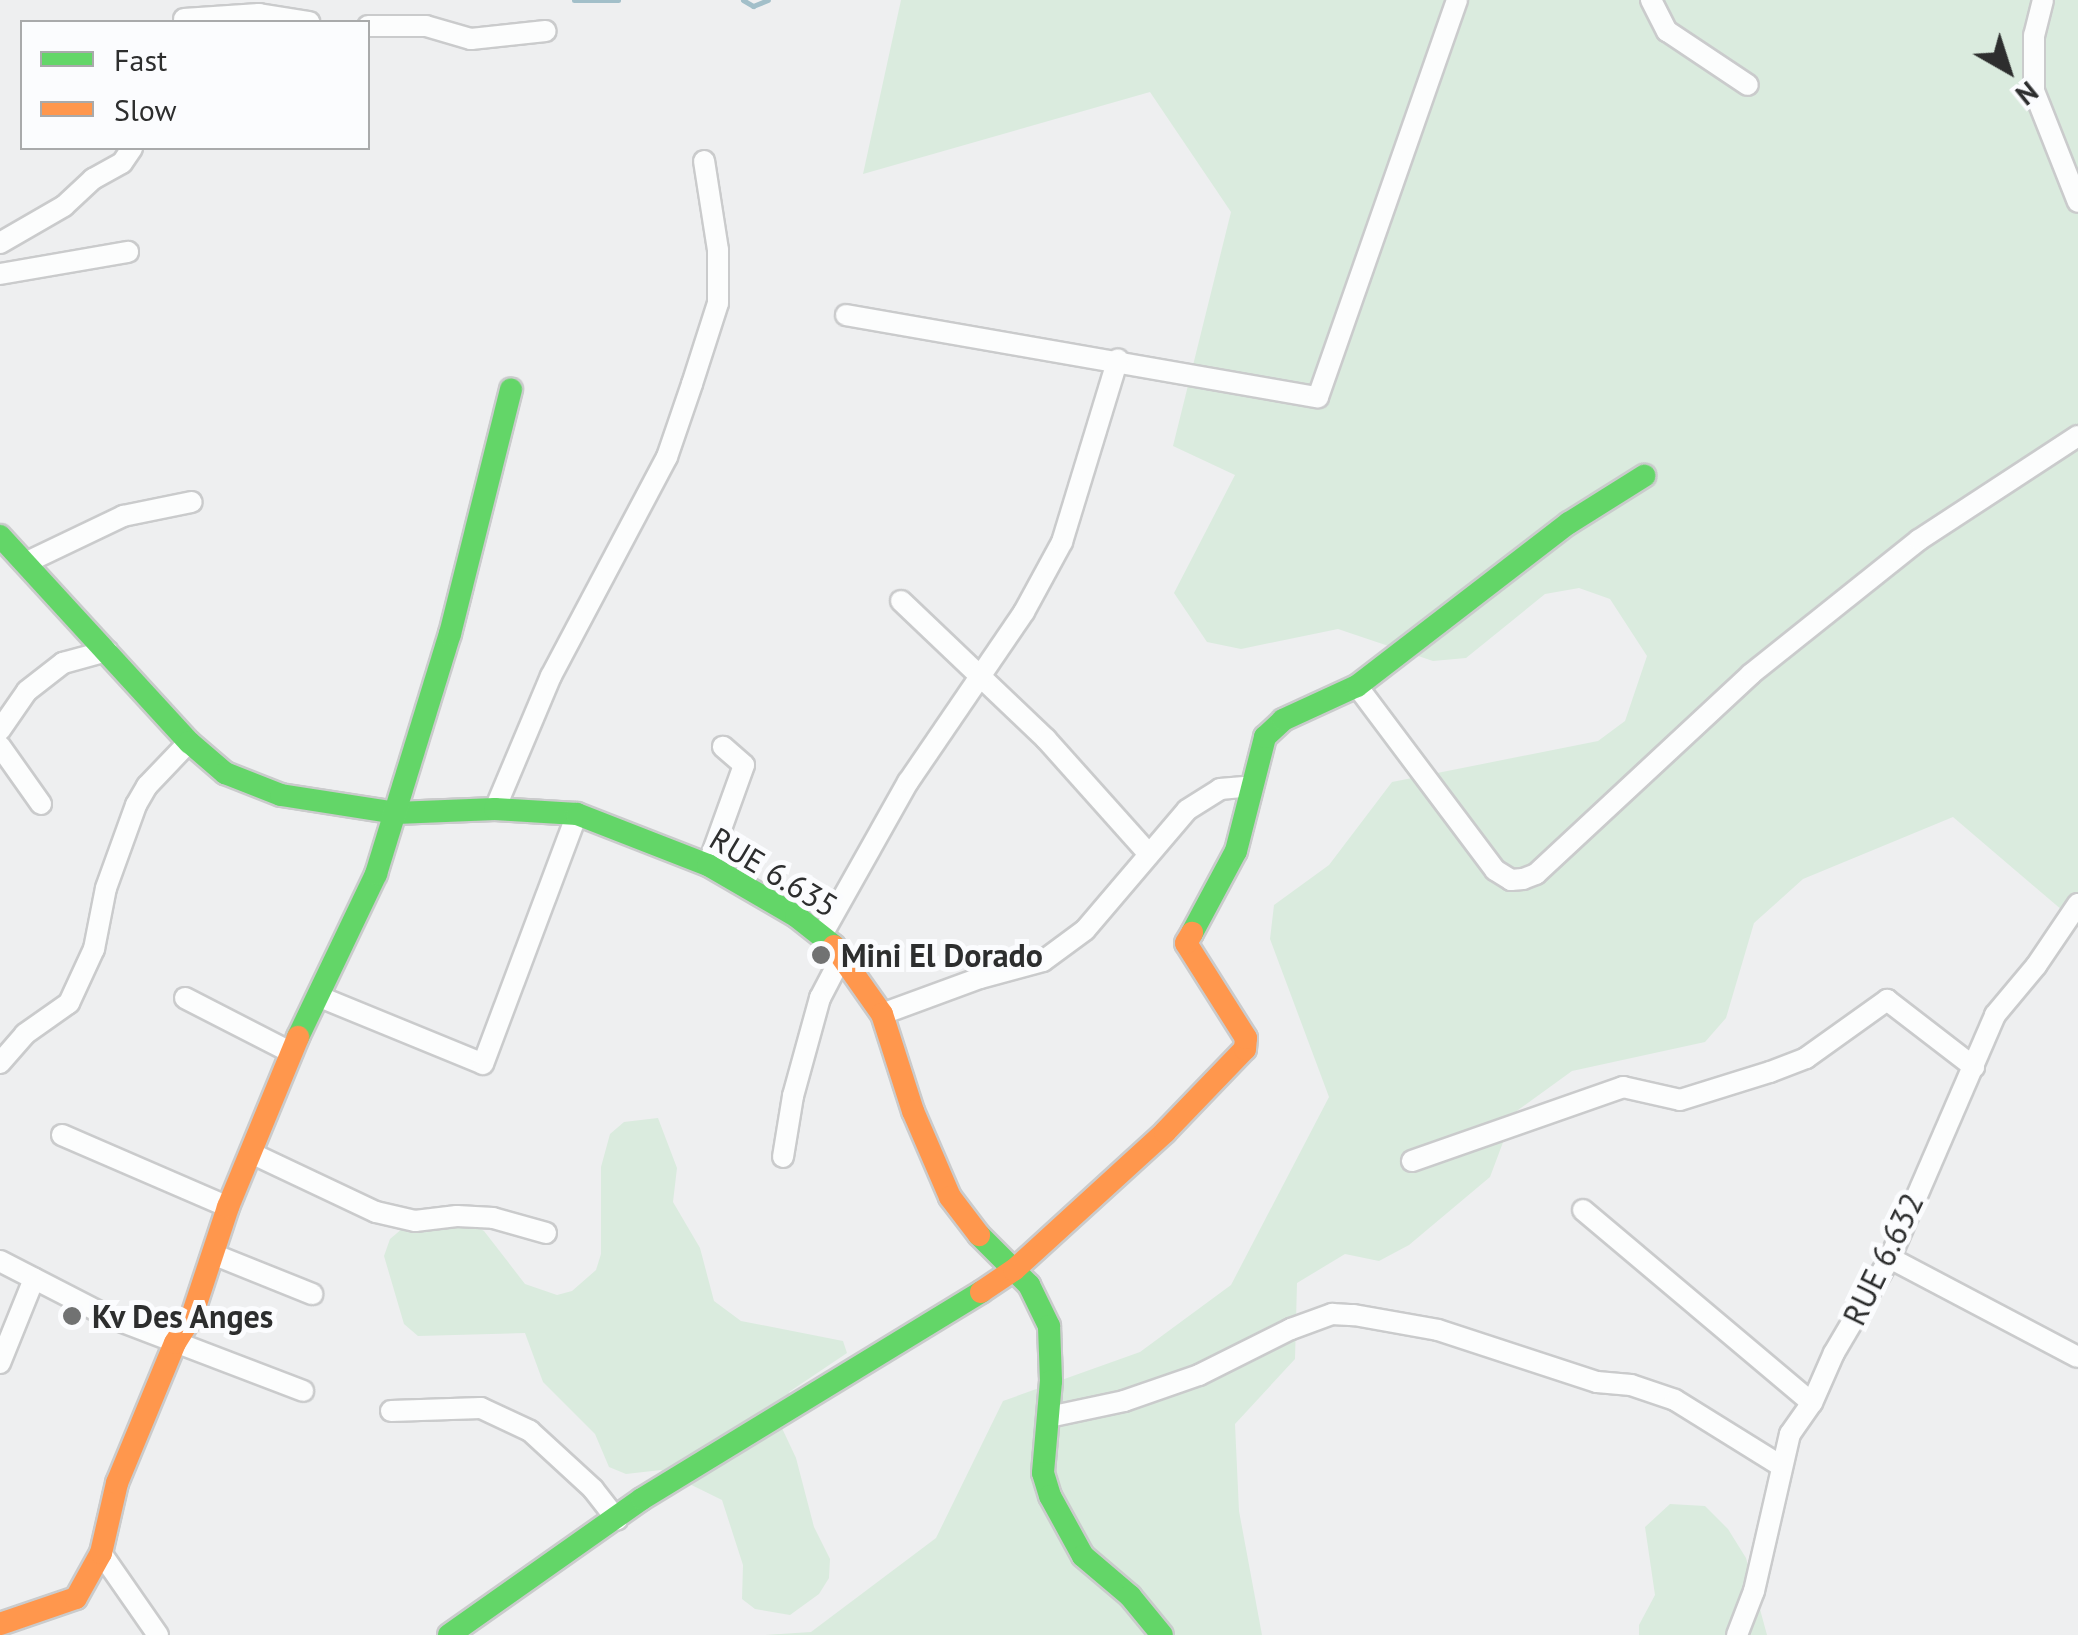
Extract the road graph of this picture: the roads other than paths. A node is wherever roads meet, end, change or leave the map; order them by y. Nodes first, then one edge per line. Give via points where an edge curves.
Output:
1 (1457, 0) edge
2 (1651, 0) edge
3 (2043, 0) edge
4 (185, 14) edge
5 (296, 20) edge
6 (370, 26) edge
7 (546, 31) dead end
8 (1748, 85) dead end
9 (131, 150) edge
10 (704, 161) dead end
11 (2078, 202) edge
12 (0, 243) edge
13 (128, 252) dead end
14 (0, 274) edge
15 (846, 315) dead end
16 (1118, 359) junction
17 (511, 390) dead end
18 (2078, 436) edge
19 (1644, 476) dead end
20 (192, 502) dead end
21 (0, 536) edge
22 (25, 562) junction
23 (900, 601) dead end
24 (106, 651) junction
25 (978, 676) junction
26 (1357, 686) junction
27 (0, 730) edge
28 (189, 742) junction
29 (0, 746) edge
30 (724, 747) dead end
31 (1253, 786) junction
32 (41, 804) dead end
33 (495, 809) junction
34 (396, 813) junction
35 (577, 814) junction
36 (1148, 853) junction
37 (708, 865) junction
38 (2078, 904) edge
39 (822, 935) junction
40 (843, 954) junction
41 (320, 996) junction
42 (185, 998) dead end
43 (882, 1014) junction
44 (290, 1052) junction
45 (0, 1063) edge
46 (1974, 1066) junction
47 (62, 1134) dead end
48 (251, 1153) junction
49 (783, 1157) dead end
50 (1412, 1161) dead end
51 (228, 1207) junction
52 (1583, 1210) dead end
53 (546, 1232) dead end
54 (215, 1255) junction
55 (1890, 1258) junction
56 (0, 1260) edge
57 (1014, 1270) junction
58 (34, 1279) junction
59 (312, 1294) dead end
60 (176, 1343) junction
61 (2078, 1357) edge
62 (0, 1363) edge
63 (303, 1392) dead end
64 (1812, 1403) junction
65 (391, 1412) dead end
66 (1048, 1416) junction
67 (1780, 1466) junction
68 (618, 1520) junction
69 (100, 1553) junction
70 (0, 1624) edge
71 (158, 1635) edge
72 (449, 1635) edge
73 (1162, 1635) edge
74 (1738, 1635) edge

1 - 16 street via 1318,396
2 - 8 street via 1667,31
3 - 11 street via 2032,55 2034,91
4 - 5 street
6 - 7 street via 426,26 470,39
9 - 12 street via 64,206
10 - 33 street via 718,250 718,303 667,457 551,676
13 - 14 street
15 - 16 street
16 - 25 street via 1062,542
17 - 34 street via 450,634
18 - 26 street via 1919,540 1766,662 1536,874 1522,879 1495,870
19 - 26 street via 1568,523
20 - 22 street via 123,516
21 - 22 street, RUE 6.635
22 - 24 street, RUE 6.635
23 - 25 street
24 - 27 street via 63,664 27,691
24 - 28 street, RUE 6.635
25 - 36 street via 1046,739
25 - 39 street via 908,782
26 - 31 street via 1283,720 1265,738
28 - 34 street, RUE 6.635 via 225,774 281,795
28 - 45 street via 136,805 106,888 94,948 68,1003 25,1034
29 - 32 street
30 - 37 street via 744,765
31 - 36 street via 1209,795
31 - 57 street via 1236,851 1186,943 1246,1038 1245,1049
33 - 34 street, RUE 6.635
33 - 35 street, RUE 6.635
34 - 41 street via 358,919
35 - 37 street, RUE 6.635
35 - 41 street via 484,1064
36 - 43 street via 1084,930 1042,961
37 - 39 street, RUE 6.635
38 - 46 street, RUE 6.632 via 1996,1014
39 - 40 street, RUE 6.635
40 - 43 street, RUE 6.635
40 - 49 street via 820,998
41 - 44 street
42 - 44 street
43 - 57 street, RUE 6.635 via 950,1198
44 - 48 street
46 - 50 street via 1887,1000 1806,1058 1770,1072 1680,1100 1622,1088
46 - 55 street, RUE 6.632
47 - 51 street
48 - 51 street
48 - 53 street via 376,1212 415,1221 493,1218
51 - 54 street
52 - 64 street
54 - 59 street
54 - 60 street
55 - 61 street
55 - 64 street, RUE 6.632
56 - 58 street
57 - 66 street, RUE 6.635 via 1050,1326
57 - 68 street via 910,1340 675,1478
58 - 60 street
58 - 62 street
60 - 63 street
60 - 69 street via 117,1483
64 - 67 street, RUE 6.632 via 1790,1434
65 - 68 street via 481,1408 530,1430
66 - 67 street via 1124,1401 1291,1329 1332,1314 1354,1315 1438,1330 1675,1400
66 - 73 street, RUE 6.635 via 1043,1472 1050,1496 1083,1556
67 - 74 street, RUE 6.632
68 - 72 street
69 - 70 street via 76,1598
69 - 71 street

